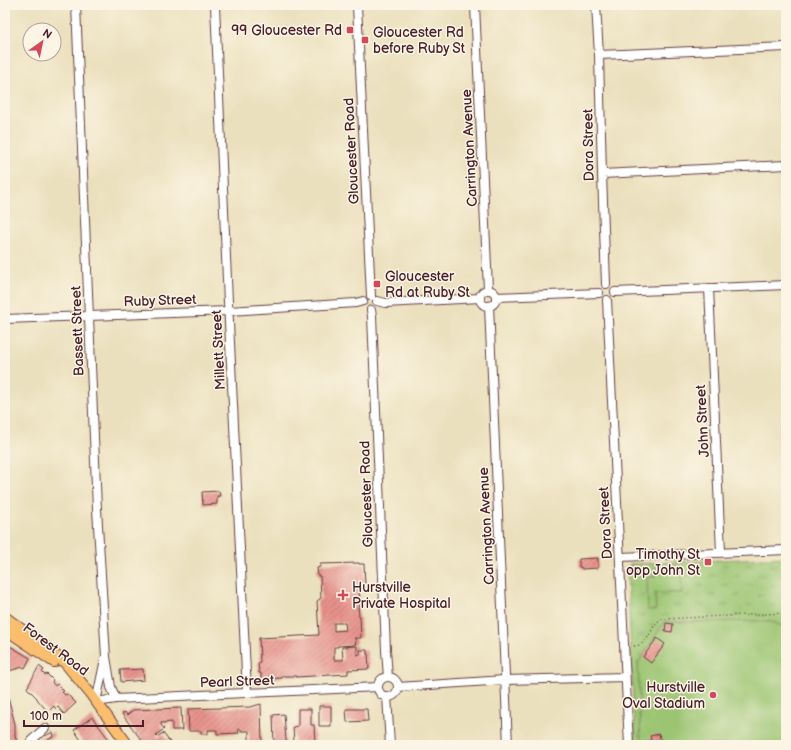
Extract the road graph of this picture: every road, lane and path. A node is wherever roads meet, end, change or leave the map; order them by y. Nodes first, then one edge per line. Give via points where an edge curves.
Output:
1 (76, 5) edge
2 (215, 5) edge
3 (357, 5) edge
4 (475, 5) edge
5 (596, 5) edge
6 (786, 47) edge
7 (599, 56) junction
8 (786, 165) edge
9 (602, 174) junction
10 (606, 284) junction
11 (786, 284) edge
12 (709, 288) junction
13 (488, 289) junction
14 (615, 292) junction
15 (599, 293) junction
16 (496, 297) junction
17 (374, 298) junction
18 (480, 298) junction
19 (607, 300) junction
20 (363, 301) junction
21 (489, 306) junction
22 (229, 310) junction
23 (370, 310) junction
24 (90, 316) junction
25 (5, 319) edge
26 (786, 550) edge
27 (721, 552) junction
28 (620, 557) junction
29 (786, 613) edge
30 (5, 617) edge
31 (5, 629) edge
32 (634, 646) dead end
33 (106, 657) junction
34 (626, 676) junction
35 (388, 677) junction
36 (506, 680) junction
37 (378, 687) junction
38 (398, 687) junction
39 (89, 692) junction
40 (247, 693) junction
41 (387, 696) junction
42 (116, 699) junction
43 (96, 702) junction
44 (45, 728) dead end
45 (29, 745) edge
46 (128, 745) edge
47 (390, 745) edge
48 (508, 745) edge
49 (629, 745) edge

1 - 24 street, Bassett Street
2 - 22 street, Millett Street
3 - 17 street, Gloucester Road
4 - 13 street, Carrington Avenue
5 - 7 street, Dora Street
6 - 7 street
7 - 9 street, Dora Street
8 - 9 street
9 - 10 street, Dora Street
10 - 14 street via 613,287
10 - 15 street via 600,288
11 - 12 street
12 - 14 street
12 - 27 street, John Street
13 - 16 street via 492,290
13 - 18 street via 480,294
14 - 19 street via 613,297
15 - 16 street
15 - 19 street
16 - 21 street
17 - 18 street via 384,303
17 - 20 street via 365,297
17 - 23 street via 376,307
18 - 21 street via 482,304
19 - 28 street, Dora Street
20 - 22 street, Ruby Street
20 - 23 street via 364,308
21 - 36 street, Carrington Avenue
22 - 24 street, Ruby Street
22 - 40 street, Millett Street
23 - 35 street, Gloucester Road
24 - 25 street, Ruby Street
24 - 33 street, Bassett Street via 97,510
26 - 27 street
27 - 28 street
28 - 34 street, Dora Street
29 - 32 path via 662,619 644,643
30 - 39 main road, Forest Road via 66,664
31 - 39 main road, Forest Road via 47,657
33 - 42 street, Bassett Street via 111,687
33 - 43 street, Bassett Street
34 - 36 street
34 - 49 street, Dora Street
35 - 37 street via 382,679
35 - 38 street via 394,679
36 - 38 street
36 - 48 street, Carrington Avenue
37 - 40 street, Pearl Street
37 - 41 street via 380,693
38 - 41 street via 393,695
39 - 43 main road, Forest Road
40 - 42 street, Pearl Street
41 - 47 street
42 - 43 street, Pearl Street
43 - 46 main road, Forest Road
44 - 45 street

